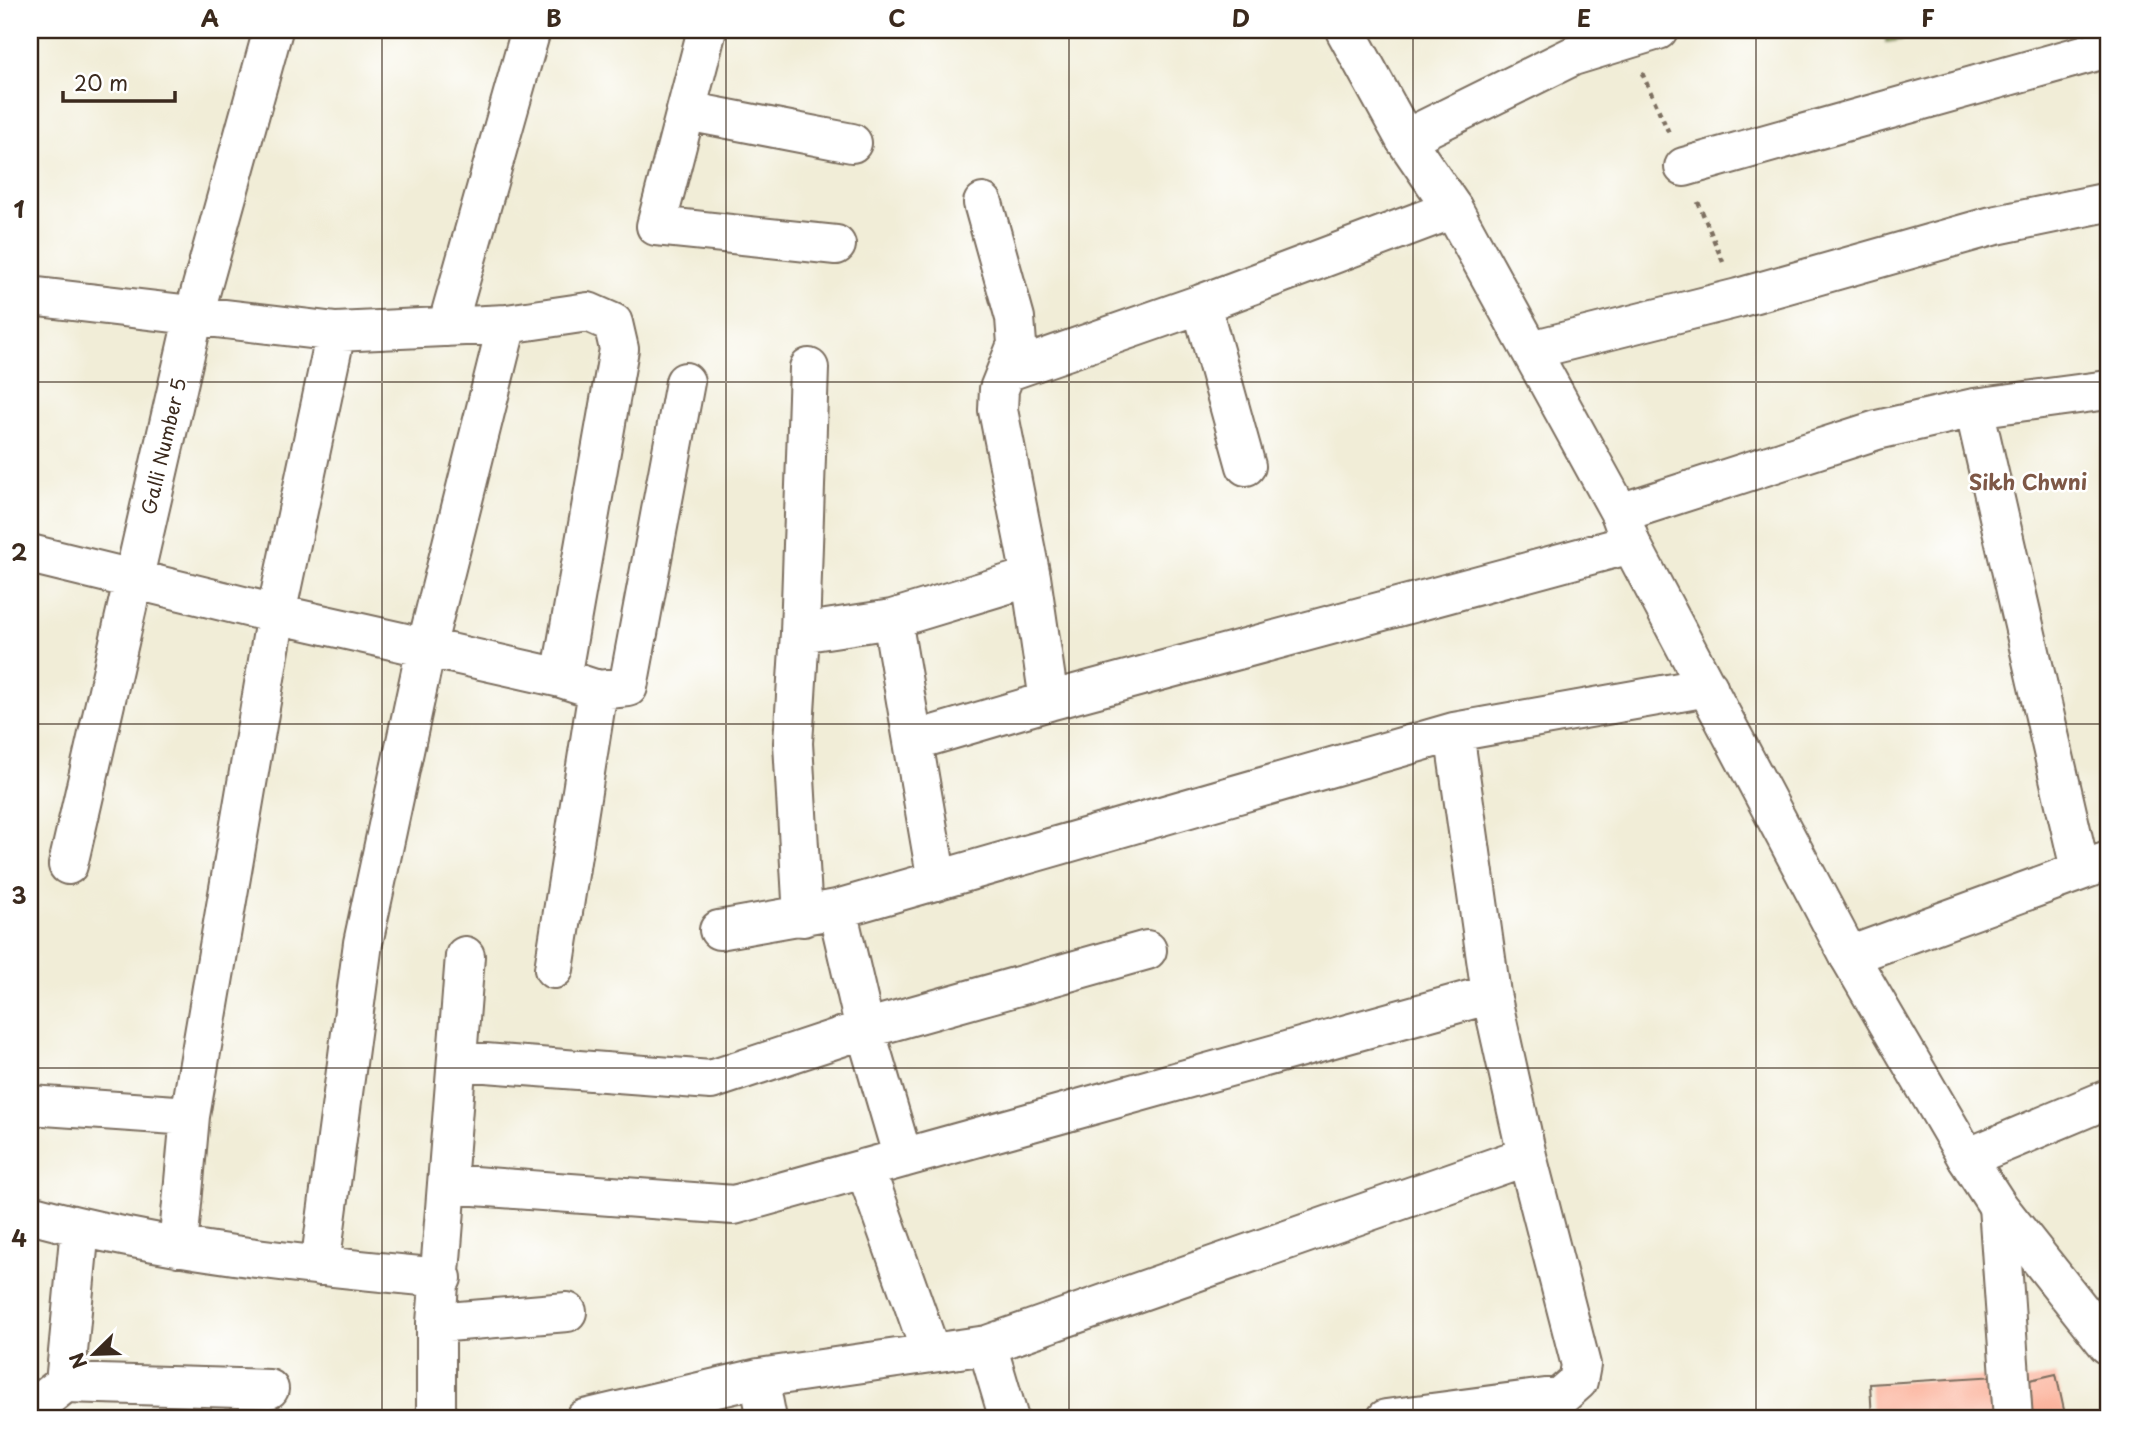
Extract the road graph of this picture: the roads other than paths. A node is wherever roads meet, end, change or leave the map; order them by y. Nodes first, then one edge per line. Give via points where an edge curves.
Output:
1 (273, 30) edge
2 (531, 30) edge
3 (707, 30) edge
4 (1345, 30) edge
5 (1658, 30) edge
6 (1568, 43) edge
7 (2108, 48) edge
8 (687, 111) junction
9 (1405, 139) junction
10 (852, 143) dead end
11 (1684, 167) dead end
12 (2108, 202) edge
13 (983, 203) dead end
14 (1453, 209) junction
15 (836, 245) dead end
16 (1201, 304) junction
17 (32, 305) edge
18 (194, 315) junction
19 (508, 324) junction
20 (447, 327) junction
21 (336, 331) junction
22 (1531, 350) junction
23 (809, 369) dead end
24 (1006, 372) junction
25 (685, 382) dead end
26 (2108, 390) edge
27 (1974, 408) junction
28 (1245, 466) dead end
29 (1625, 528) junction
30 (30, 554) edge
31 (1031, 577) junction
32 (132, 579) junction
33 (276, 614) junction
34 (892, 619) junction
35 (800, 633) junction
36 (426, 649) junction
37 (561, 678) junction
38 (1709, 687) junction
39 (598, 690) junction
40 (1049, 701) junction
41 (1454, 732) junction
42 (913, 741) junction
43 (68, 865) dead end
44 (2094, 865) edge
45 (937, 881) junction
46 (820, 913) junction
47 (719, 930) dead end
48 (1147, 950) dead end
49 (465, 956) dead end
50 (1849, 957) junction
51 (554, 969) dead end
52 (1491, 994) junction
53 (865, 1029) junction
54 (458, 1061) junction
55 (2108, 1099) edge
56 (30, 1105) edge
57 (190, 1116) junction
58 (1527, 1156) junction
59 (903, 1158) junction
60 (1967, 1158) junction
61 (865, 1168) junction
62 (447, 1184) junction
63 (1998, 1206) junction
64 (30, 1214) edge
65 (80, 1228) junction
66 (178, 1247) junction
67 (320, 1266) junction
68 (442, 1278) junction
69 (567, 1312) dead end
70 (436, 1323) junction
71 (987, 1345) junction
72 (2108, 1345) edge
73 (931, 1353) junction
74 (760, 1378) junction
75 (65, 1383) junction
76 (269, 1389) dead end
77 (30, 1411) edge
78 (603, 1417) edge
79 (436, 1419) edge
80 (767, 1419) edge
81 (1009, 1419) edge
82 (1386, 1419) edge
83 (2013, 1419) edge

1 - 18 street, Galli Number 5
2 - 20 street
3 - 8 street
4 - 9 street
5 - 6 street
6 - 9 street
7 - 11 street
8 - 10 street
8 - 15 street via 656,226
9 - 14 street
12 - 22 street via 1992,226 1738,298
13 - 24 street via 1015,318 1017,344
14 - 16 street
14 - 22 street
16 - 24 street
16 - 28 street
17 - 18 street
18 - 21 street
18 - 32 street, Galli Number 5
19 - 20 street
19 - 36 street
19 - 37 street via 588,312 613,323 619,349
20 - 21 street
21 - 33 street
22 - 29 street
23 - 35 street
24 - 31 street via 998,410
25 - 39 street via 628,687
26 - 27 street
27 - 29 street via 1877,430
27 - 44 street
29 - 38 street
29 - 40 street
30 - 32 street
31 - 34 street
31 - 40 street
32 - 33 street
32 - 43 street, Galli Number 5
33 - 36 street
33 - 57 street
34 - 35 street
34 - 42 street
35 - 46 street via 793,743
36 - 37 street
36 - 67 street via 363,943
37 - 39 street
38 - 41 street
38 - 50 street
39 - 51 street
40 - 42 street
41 - 45 street
41 - 52 street
42 - 45 street
44 - 50 street
45 - 46 street
46 - 47 street
46 - 53 street
48 - 53 street
49 - 54 street
50 - 60 street
52 - 58 street
52 - 59 street
53 - 54 street via 711,1080
53 - 59 street
54 - 62 street
55 - 60 street
56 - 57 street
57 - 66 street
58 - 71 street
58 - 82 street via 1581,1365 1578,1381 1562,1396
59 - 61 street
60 - 63 street
61 - 62 street via 734,1205
61 - 73 street
62 - 68 street
63 - 72 street
63 - 83 street
64 - 65 street
65 - 66 street
65 - 75 street
66 - 67 street
67 - 68 street
68 - 70 street
69 - 70 street
70 - 79 street
71 - 73 street
71 - 81 street
73 - 74 street
74 - 78 street
74 - 80 street
75 - 76 street
75 - 77 street

